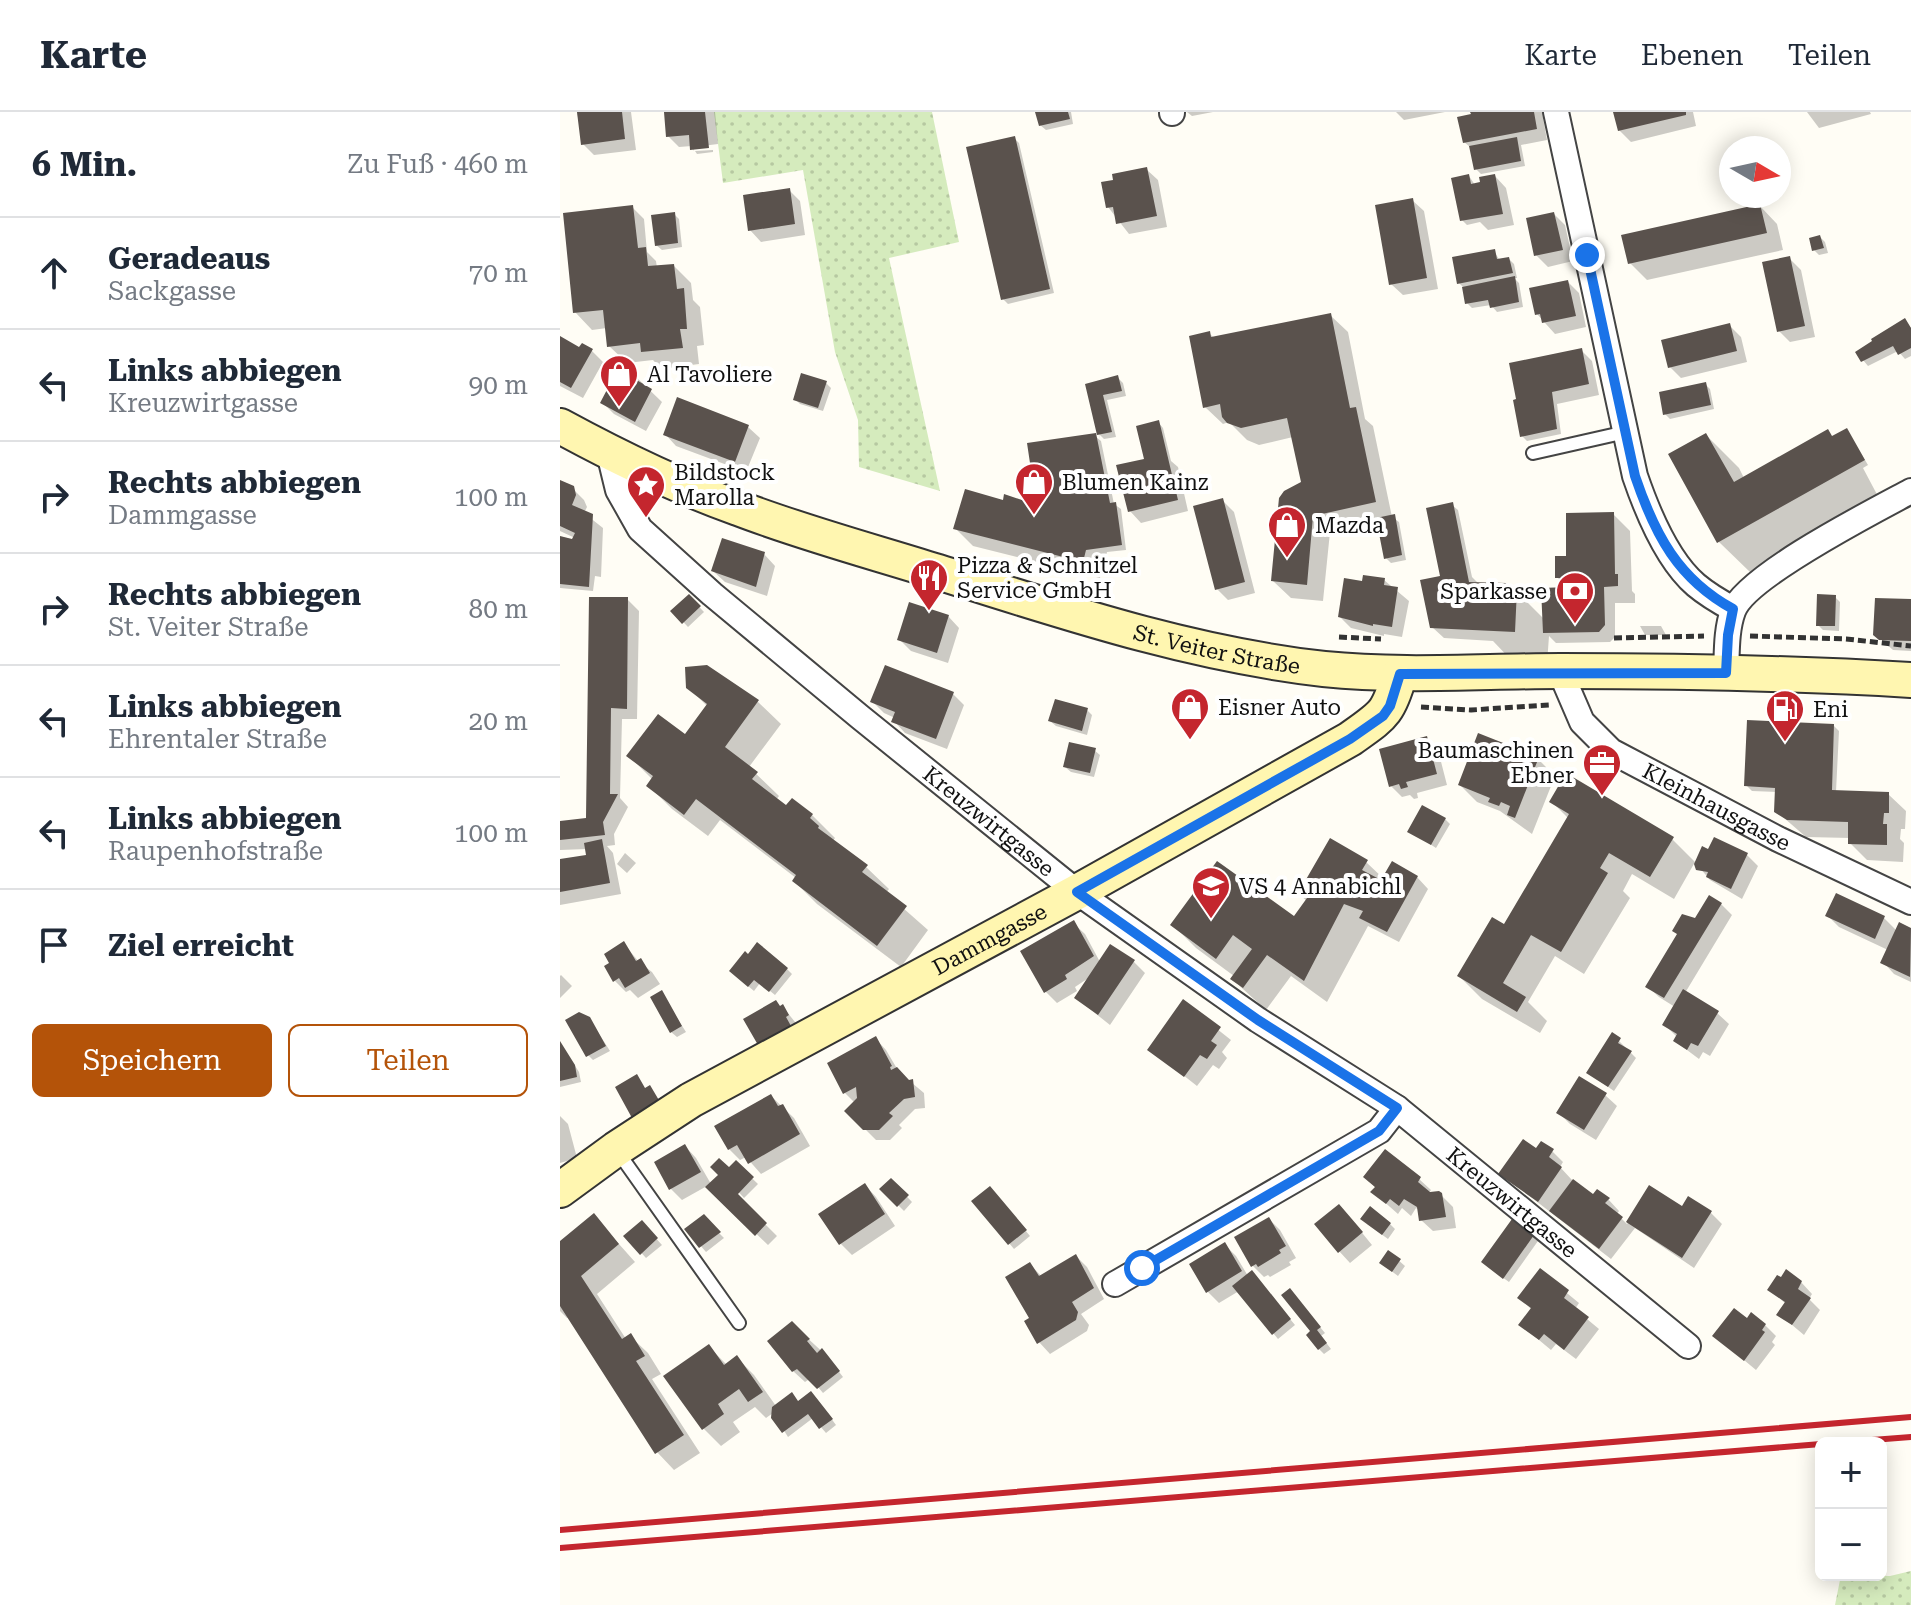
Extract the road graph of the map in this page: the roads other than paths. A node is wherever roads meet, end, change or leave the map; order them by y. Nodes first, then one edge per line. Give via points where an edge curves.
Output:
1 (1556, 112) edge
2 (560, 426) edge
3 (1626, 432) junction
4 (609, 453) junction
5 (1533, 453) dead end
6 (1911, 491) edge
7 (1733, 609) junction
8 (1560, 671) junction
9 (1726, 673) junction
10 (1400, 674) junction
11 (1911, 680) edge
12 (1077, 892) junction
13 (1911, 902) edge
14 (1397, 1108) junction
15 (616, 1149) junction
16 (560, 1190) edge
17 (1115, 1284) dead end
18 (739, 1323) dead end
19 (1688, 1346) dead end

1 - 3 street
2 - 4 main road, St. Veiter Straße
3 - 5 lane
3 - 7 street via 1645,506 1676,562 1694,584
4 - 10 main road, St. Veiter Straße via 738,509 1187,647 1326,669
4 - 12 street, Kreuzwirtgasse via 618,490 640,529
6 - 7 street via 1775,569
7 - 9 street
8 - 9 main road, St. Veiter Straße
8 - 10 main road, St. Veiter Straße
8 - 13 street, Kleinhausgasse via 1582,722 1611,751
9 - 11 main road, St. Veiter Straße
10 - 12 main road, Dammgasse via 1383,716 1350,739
12 - 14 street, Kreuzwirtgasse via 1258,1020
12 - 15 main road, Dammgasse via 691,1100
14 - 17 street via 1379,1131
14 - 19 street, Kreuzwirtgasse
15 - 16 main road, Dammgasse
15 - 18 lane

